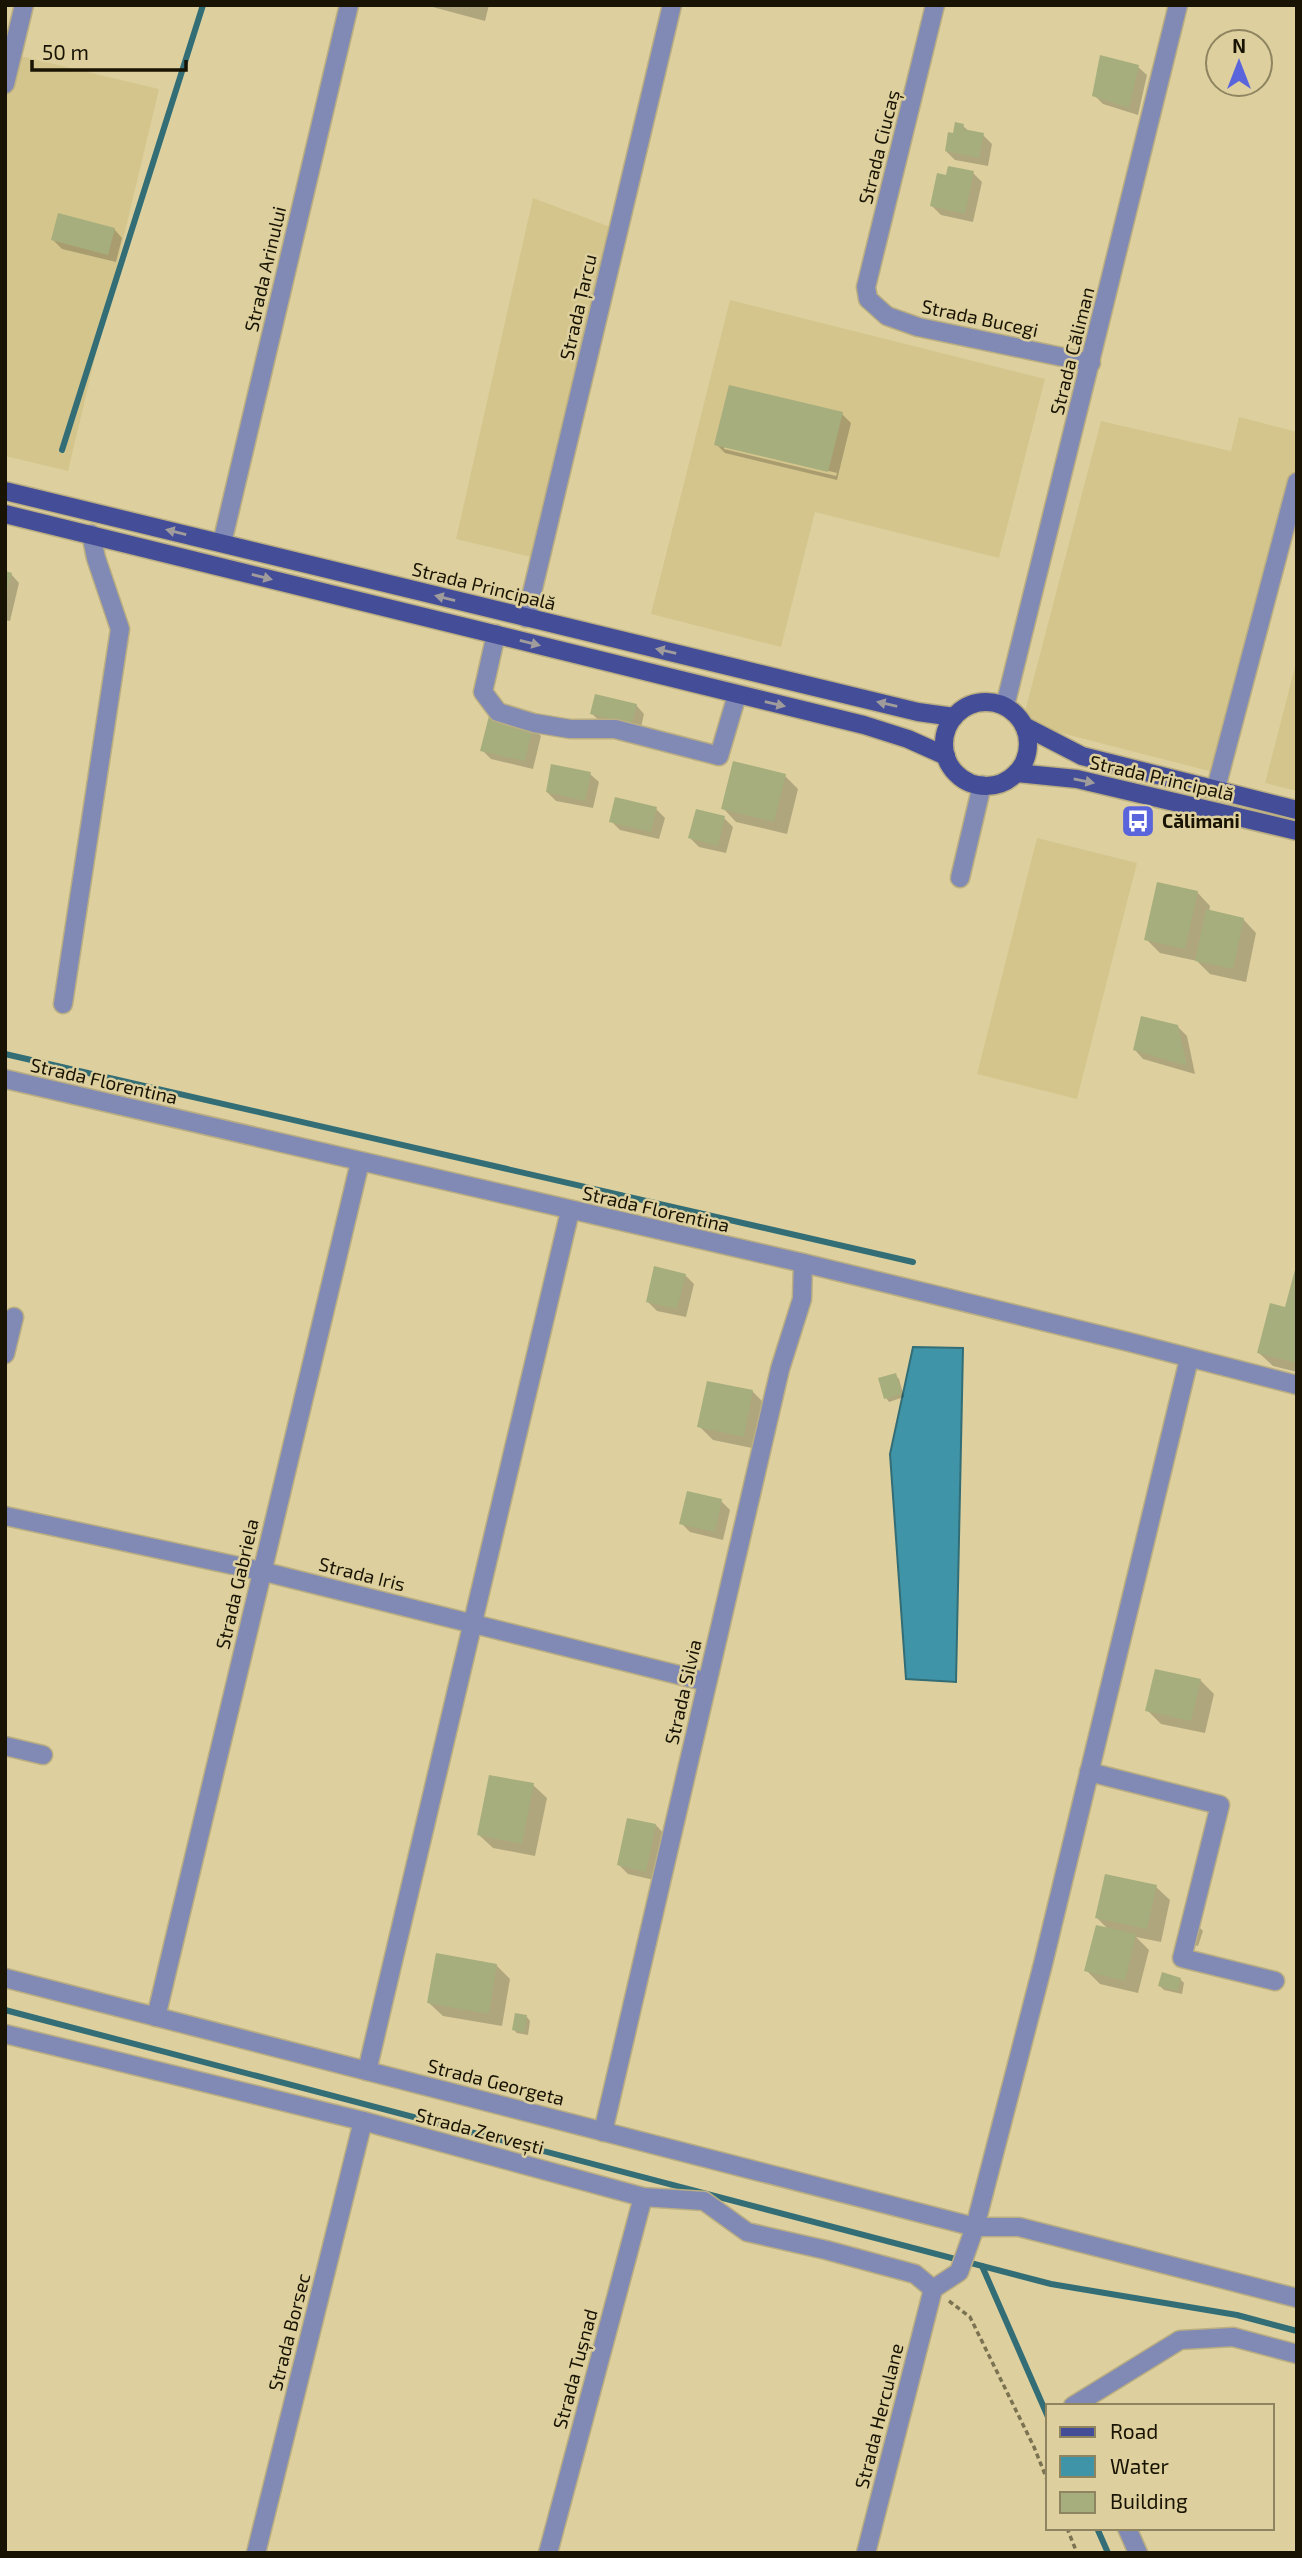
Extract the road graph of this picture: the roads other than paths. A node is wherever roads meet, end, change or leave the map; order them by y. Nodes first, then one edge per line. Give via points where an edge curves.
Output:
1 (24, 5) edge
2 (349, 5) edge
3 (672, 5) edge
4 (935, 5) edge
5 (1178, 5) edge
6 (5, 84) edge
7 (868, 299) joint
8 (1091, 363) junction
9 (1297, 482) edge
10 (5, 491) edge
11 (5, 514) edge
12 (91, 534) junction
13 (222, 543) junction
14 (526, 618) junction
15 (496, 634) junction
16 (737, 695) junction
17 (1005, 706) junction
18 (954, 717) junction
19 (1024, 726) junction
20 (946, 756) junction
21 (1016, 773) junction
22 (982, 785) junction
23 (1216, 788) junction
24 (1297, 810) edge
25 (1297, 831) edge
26 (960, 878) dead end
27 (63, 1004) dead end
28 (5, 1079) edge
29 (360, 1161) junction
30 (570, 1211) junction
31 (803, 1263) junction
32 (14, 1317) dead end
33 (5, 1354) edge
34 (1189, 1359) junction
35 (1297, 1385) edge
36 (5, 1516) edge
37 (261, 1571) junction
38 (472, 1623) junction
39 (707, 1682) junction
40 (5, 1746) edge
41 (43, 1755) dead end
42 (1089, 1773) junction
43 (5, 1978) edge
44 (1275, 1981) dead end
45 (156, 2017) junction
46 (5, 2034) edge
47 (367, 2071) junction
48 (363, 2121) junction
49 (603, 2132) junction
50 (643, 2197) junction
51 (975, 2227) junction
52 (933, 2289) junction
53 (1297, 2298) edge
54 (1297, 2354) edge
55 (1075, 2404) edge
56 (1128, 2530) edge
57 (256, 2553) edge
58 (548, 2553) edge
59 (866, 2553) edge
60 (1138, 2553) edge

1 - 6 street
2 - 13 street, Strada Arinului
3 - 14 street, Strada Țarcu
4 - 7 street, Strada Ciucaș via 866,287
5 - 8 street, Strada Căliman
7 - 8 street, Strada Bucegi via 887,316 918,327
8 - 17 street, Strada Căliman
9 - 23 street
13 -> 10 main road, Strada Principală
11 - 12 main road
12 -> 15 main road
12 - 27 street via 120,629
14 -> 13 main road, Strada Principală
18 -> 14 main road, Strada Principală
15 -> 16 main road
15 - 16 street via 483,692 498,712 534,723 615,729 719,756
16 -> 20 main road via 864,725
17 - 18 main road via 972,704
17 - 19 main road
18 - 20 main road via 945,735
19 - 21 main road via 1028,746
19 - 23 main road, Strada Principală via 1082,756
20 - 22 main road via 960,776
21 - 22 main road via 1000,783
21 -> 25 main road, Strada Principală via 1077,779
22 - 26 street
23 - 24 main road, Strada Principală
28 - 29 street, Strada Florentina
29 - 30 street, Strada Florentina
29 - 37 street, Strada Gabriela
30 - 31 street, Strada Florentina
30 - 38 street
31 - 34 street, Strada Florentina
31 - 39 street, Strada Silvia via 802,1299 780,1369
32 - 33 street
34 - 35 street, Strada Florentina
34 - 42 street
36 - 37 street, Strada Iris
37 - 38 street, Strada Iris
37 - 45 street, Strada Gabriela
38 - 39 street, Strada Iris
38 - 47 street
39 - 49 street, Strada Silvia
40 - 41 street
42 - 44 street via 1220,1805 1182,1958
42 - 51 street
43 - 45 street, Strada Georgeta
45 - 47 street, Strada Georgeta
46 - 48 street, Strada Zervești
47 - 49 street, Strada Georgeta
48 - 50 street, Strada Zervești
48 - 57 street, Strada Borsec
49 - 51 street, Strada Georgeta
50 - 52 street, Strada Zervești via 704,2201 747,2232 915,2274
50 - 58 street, Strada Tușnad
51 - 52 street via 959,2272
51 - 53 street, Strada Georgeta via 1018,2227
52 - 59 street, Strada Herculane
54 - 55 street via 1233,2337 1180,2340
56 - 60 street

